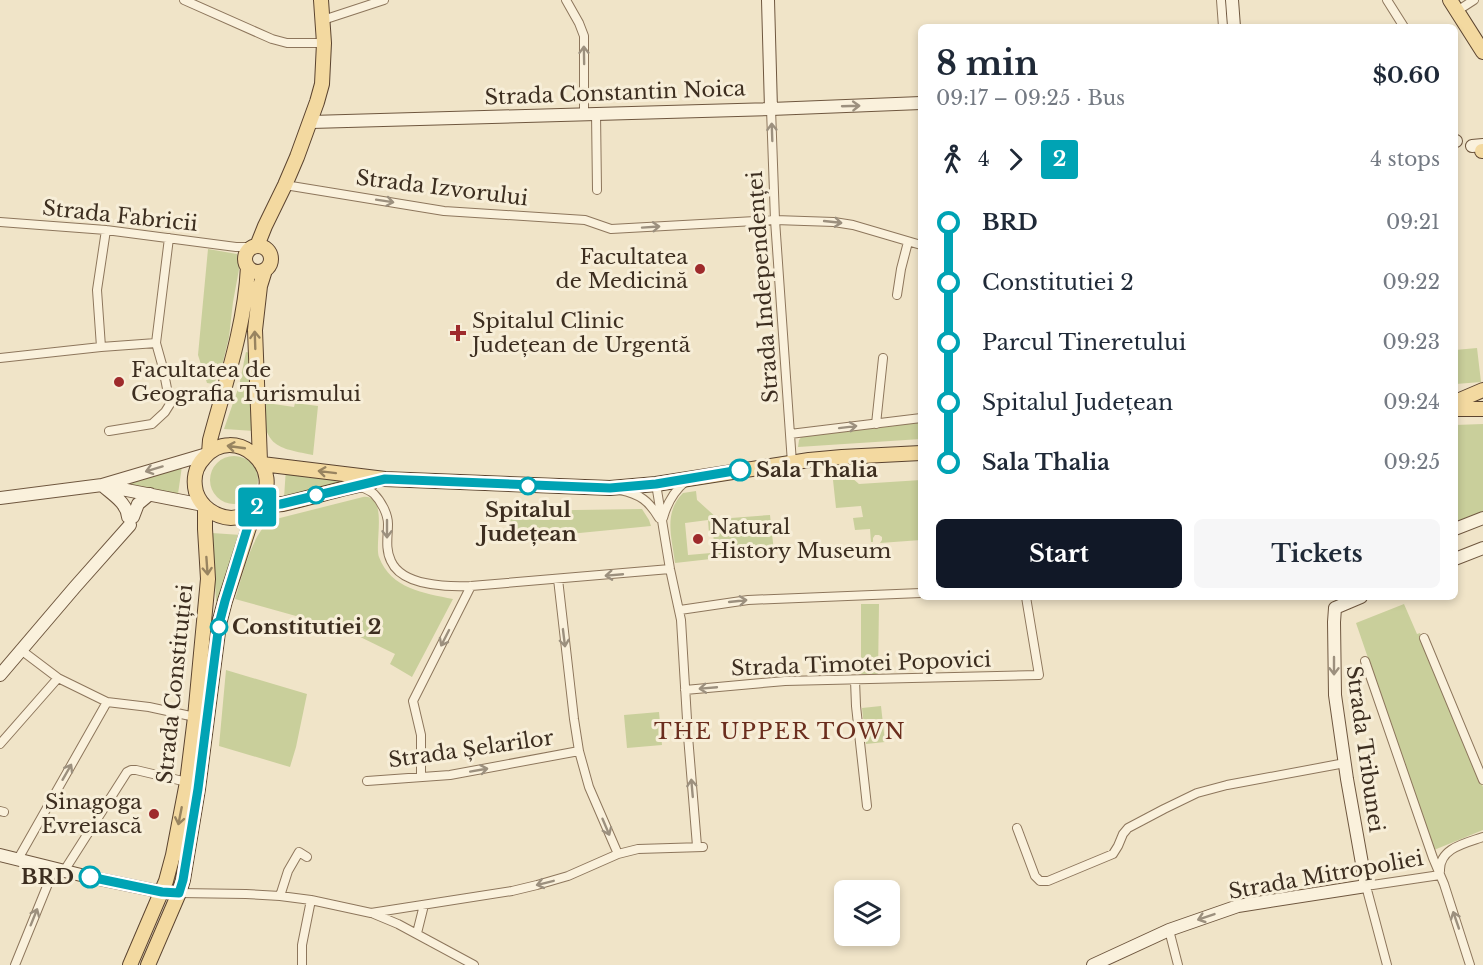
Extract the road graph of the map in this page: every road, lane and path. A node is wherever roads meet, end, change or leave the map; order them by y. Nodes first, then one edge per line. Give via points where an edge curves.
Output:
1 (184, 0) edge
2 (321, 0) edge
3 (384, 0) edge
4 (566, 0) edge
5 (768, 0) edge
6 (1221, 0) edge
7 (1232, 0) edge
8 (1387, 0) edge
9 (1474, 0) edge
10 (373, 2) edge
11 (1454, 5) edge
12 (323, 20) junction
13 (1223, 24) edge
14 (1234, 24) edge
15 (1402, 24) edge
16 (324, 43) junction
17 (1483, 52) edge
18 (918, 103) edge
19 (771, 109) junction
20 (590, 113) junction
21 (311, 122) junction
22 (285, 185) junction
23 (597, 190) dead end
24 (775, 220) junction
25 (0, 222) edge
26 (106, 230) junction
27 (169, 238) junction
28 (908, 242) junction
29 (918, 244) edge
30 (251, 251) junction
31 (265, 270) junction
32 (897, 295) dead end
33 (156, 343) junction
34 (101, 347) junction
35 (0, 358) edge
36 (883, 358) dead end
37 (1483, 390) edge
38 (1458, 406) edge
39 (1458, 407) edge
40 (1458, 408) edge
41 (1483, 409) edge
42 (1483, 415) edge
43 (918, 418) edge
44 (876, 424) junction
45 (109, 431) dead end
46 (790, 434) junction
47 (208, 453) junction
48 (918, 453) edge
49 (261, 463) junction
50 (792, 463) junction
51 (385, 479) junction
52 (688, 479) junction
53 (656, 484) junction
54 (102, 485) junction
55 (356, 485) junction
56 (610, 488) junction
57 (150, 494) junction
58 (0, 498) edge
59 (204, 506) junction
60 (256, 508) junction
61 (1483, 518) edge
62 (130, 523) junction
63 (662, 524) junction
64 (1458, 528) edge
65 (1483, 548) edge
66 (1458, 558) edge
67 (670, 569) junction
68 (558, 579) junction
69 (471, 586) junction
70 (918, 593) edge
71 (1026, 600) edge
72 (1334, 602) edge
73 (680, 610) junction
74 (1424, 638) dead end
75 (21, 650) junction
76 (1365, 662) dead end
77 (0, 675) edge
78 (58, 678) junction
79 (855, 680) junction
80 (685, 690) junction
81 (107, 702) junction
82 (195, 717) junction
83 (2, 738) edge
84 (579, 751) junction
85 (1344, 763) junction
86 (421, 777) junction
87 (1483, 780) edge
88 (367, 781) dead end
89 (192, 786) junction
90 (867, 806) dead end
91 (1017, 828) dead end
92 (1483, 837) edge
93 (618, 854) junction
94 (0, 855) edge
95 (307, 857) dead end
96 (18, 859) junction
97 (59, 870) junction
98 (1440, 875) junction
99 (1366, 886) junction
100 (162, 892) junction
101 (179, 893) junction
102 (280, 896) junction
103 (311, 900) junction
104 (424, 905) junction
105 (371, 913) junction
106 (1168, 930) junction
107 (417, 933) junction
108 (15, 965) edge
109 (130, 965) edge
110 (148, 965) edge
111 (302, 965) edge
112 (474, 965) edge
113 (1093, 965) edge
114 (1178, 965) edge
115 (1387, 965) edge
116 (1470, 965) edge

1 - 16 street via 272,39
2 - 12 main road
3 - 10 street
20 -> 4 street via 584,36
5 - 19 street
6 - 13 street
7 - 14 street
8 - 15 street
9 - 11 street
10 - 12 street
11 - 17 main road
12 - 16 main road
16 - 21 main road via 322,84
19 -> 18 street, Strada Constantin Noica
19 - 20 street, Strada Constantin Noica
24 -> 19 street, Strada Independenței
20 - 21 street, Strada Constantin Noica
20 - 23 street
21 - 22 main road
22 -> 24 street, Strada Izvorului via 444,211 585,220 611,229
22 - 30 main road
24 -> 28 street, Strada Izvorului via 853,225
24 - 46 street, Strada Independenței
25 - 26 street, Strada Fabricii
26 - 27 street, Strada Fabricii
26 - 34 street via 97,290
27 - 30 street, Strada Fabricii
27 - 33 street
28 - 29 street, Strada Izvorului
28 - 32 street
30 - 31 main road via 258,272
30 - 31 main road via 271,255
30 - 47 main road via 242,320
49 -> 31 main road via 255,330
33 - 34 street
33 - 45 street via 170,404 152,424
34 - 35 street
36 - 44 street
37 - 38 main road
39 - 41 main road
40 - 42 main road
43 - 44 street
46 -> 44 street
46 - 50 street, Strada Independenței
49 -> 47 main road via 248,450 236,446 219,447
47 -> 54 street
47 - 59 main road via 195,479 197,495
48 - 50 main road
51 -> 49 main road
49 - 60 main road via 267,486
50 - 52 main road
51 - 55 main road
51 - 56 main road
52 - 53 main road
52 - 63 street via 670,499
53 - 56 main road
53 - 63 street
54 - 57 street
54 - 58 street
54 - 62 street via 123,504
55 - 60 main road
55 -> 69 street via 375,495 382,505 388,519 387,551 399,572 411,579 440,585
56 - 63 street via 648,502
57 - 59 street
57 - 62 street via 138,504
59 - 60 main road via 214,514 230,518
59 -> 82 main road, Strada Constituției via 208,579
60 - 89 main road, Strada Constituției via 219,624
61 - 64 street
62 - 75 street
63 - 67 street
65 - 66 street
67 -> 68 street
67 - 73 street
68 - 69 street
68 -> 84 street
69 -> 86 street via 413,700 421,735
73 -> 70 street via 748,600
71 - 79 street, Strada Timotei Popovici via 1039,675
72 -> 85 street, Strada Tribunei via 1334,687
73 - 80 street
74 - 87 street
75 - 77 street
75 - 78 street
76 - 98 street
78 - 81 street
78 - 83 street
79 -> 80 street, Strada Timotei Popovici via 785,681
79 - 90 street
93 -> 80 street via 638,849 700,846
81 - 82 street
96 -> 81 street
82 - 89 main road, Strada Constituției
86 -> 84 street, Strada Șelarilor
84 -> 93 street via 589,787
85 - 91 street via 1197,793 1128,828 1113,854 1048,881 1035,876
85 - 99 street, Strada Tribunei
86 - 88 street, Strada Șelarilor
89 - 97 street via 136,770 127,772
89 -> 100 main road, Strada Constituției
89 - 101 main road, Strada Constituției
92 - 98 street, Strada Mitropoliei via 1447,853 1440,862
93 -> 104 street via 554,881
94 - 96 street
95 - 102 street via 299,852
96 - 97 street
97 - 100 street
108 -> 97 street
98 - 99 street, Strada Mitropoliei
116 -> 98 street
99 -> 106 street, Strada Mitropoliei via 1238,906
99 - 115 street, Strada Tribunei
100 - 101 street
100 - 109 main road, Strada Constituției
101 - 102 street
101 - 110 main road, Strada Constituției
102 - 103 street
103 - 105 street
103 - 111 street
104 - 105 street
104 - 107 street
105 - 107 street
106 - 113 street, Strada Mitropoliei
106 - 114 street
107 - 112 street

